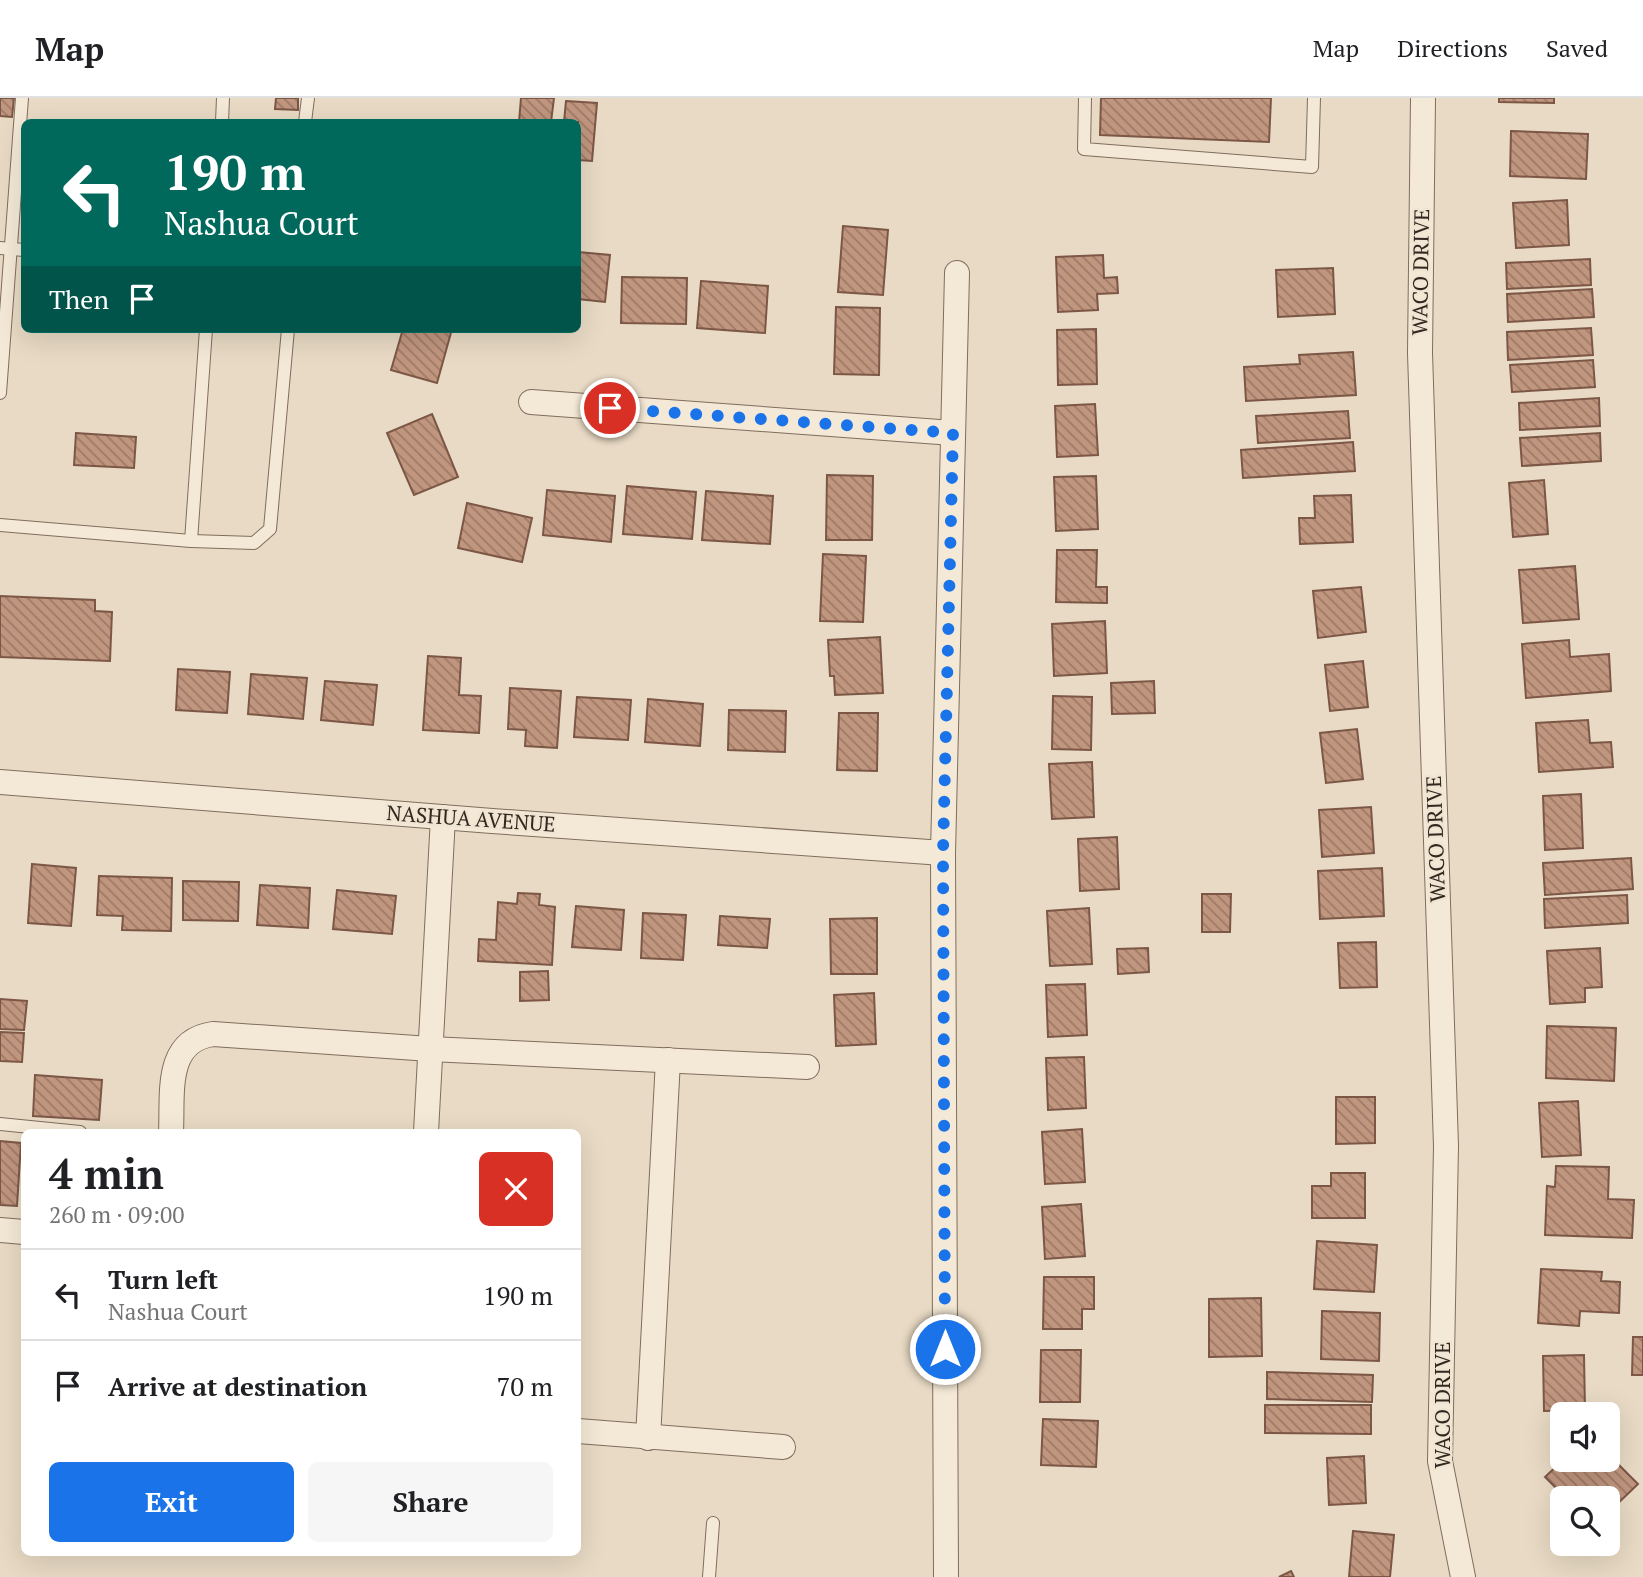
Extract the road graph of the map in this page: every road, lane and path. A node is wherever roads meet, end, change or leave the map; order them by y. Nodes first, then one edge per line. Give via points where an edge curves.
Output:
1 (22, 98) edge
2 (223, 98) edge
3 (308, 98) edge
4 (1085, 98) edge
5 (1314, 98) edge
6 (1423, 98) edge
7 (222, 119) edge
8 (305, 119) edge
9 (12, 249) edge
10 (957, 273) dead end
11 (206, 333) edge
12 (288, 333) edge
13 (0, 393) edge
14 (531, 402) dead end
15 (953, 433) junction
16 (0, 525) edge
17 (191, 541) junction
18 (0, 782) edge
19 (443, 817) junction
20 (943, 853) junction
21 (430, 1049) junction
22 (668, 1060) junction
23 (807, 1067) dead end
24 (0, 1124) edge
25 (50, 1129) edge
26 (171, 1129) edge
27 (426, 1129) edge
28 (0, 1230) edge
29 (21, 1232) edge
30 (581, 1431) edge
31 (648, 1438) junction
32 (783, 1447) dead end
33 (713, 1523) dead end
34 (709, 1577) edge
35 (946, 1577) edge
36 (1463, 1577) edge

1 - 9 lane
2 - 7 lane
3 - 8 lane
4 - 5 lane via 1084,149 1312,167
6 - 36 street, WACO DRIVE via 1420,353 1446,1146 1440,1461
9 - 13 lane
10 - 15 street
11 - 17 lane
12 - 17 lane via 271,529 254,543
14 - 15 street
15 - 20 street
16 - 17 lane
18 - 19 street, NASHUA AVENUE
19 - 20 street, NASHUA AVENUE
19 - 21 street
20 - 35 street
21 - 22 street
21 - 26 street via 198,1036 184,1047 174,1065
21 - 27 street
22 - 23 street
22 - 31 street
24 - 25 lane
28 - 29 street
30 - 31 street
31 - 32 street
33 - 34 lane

